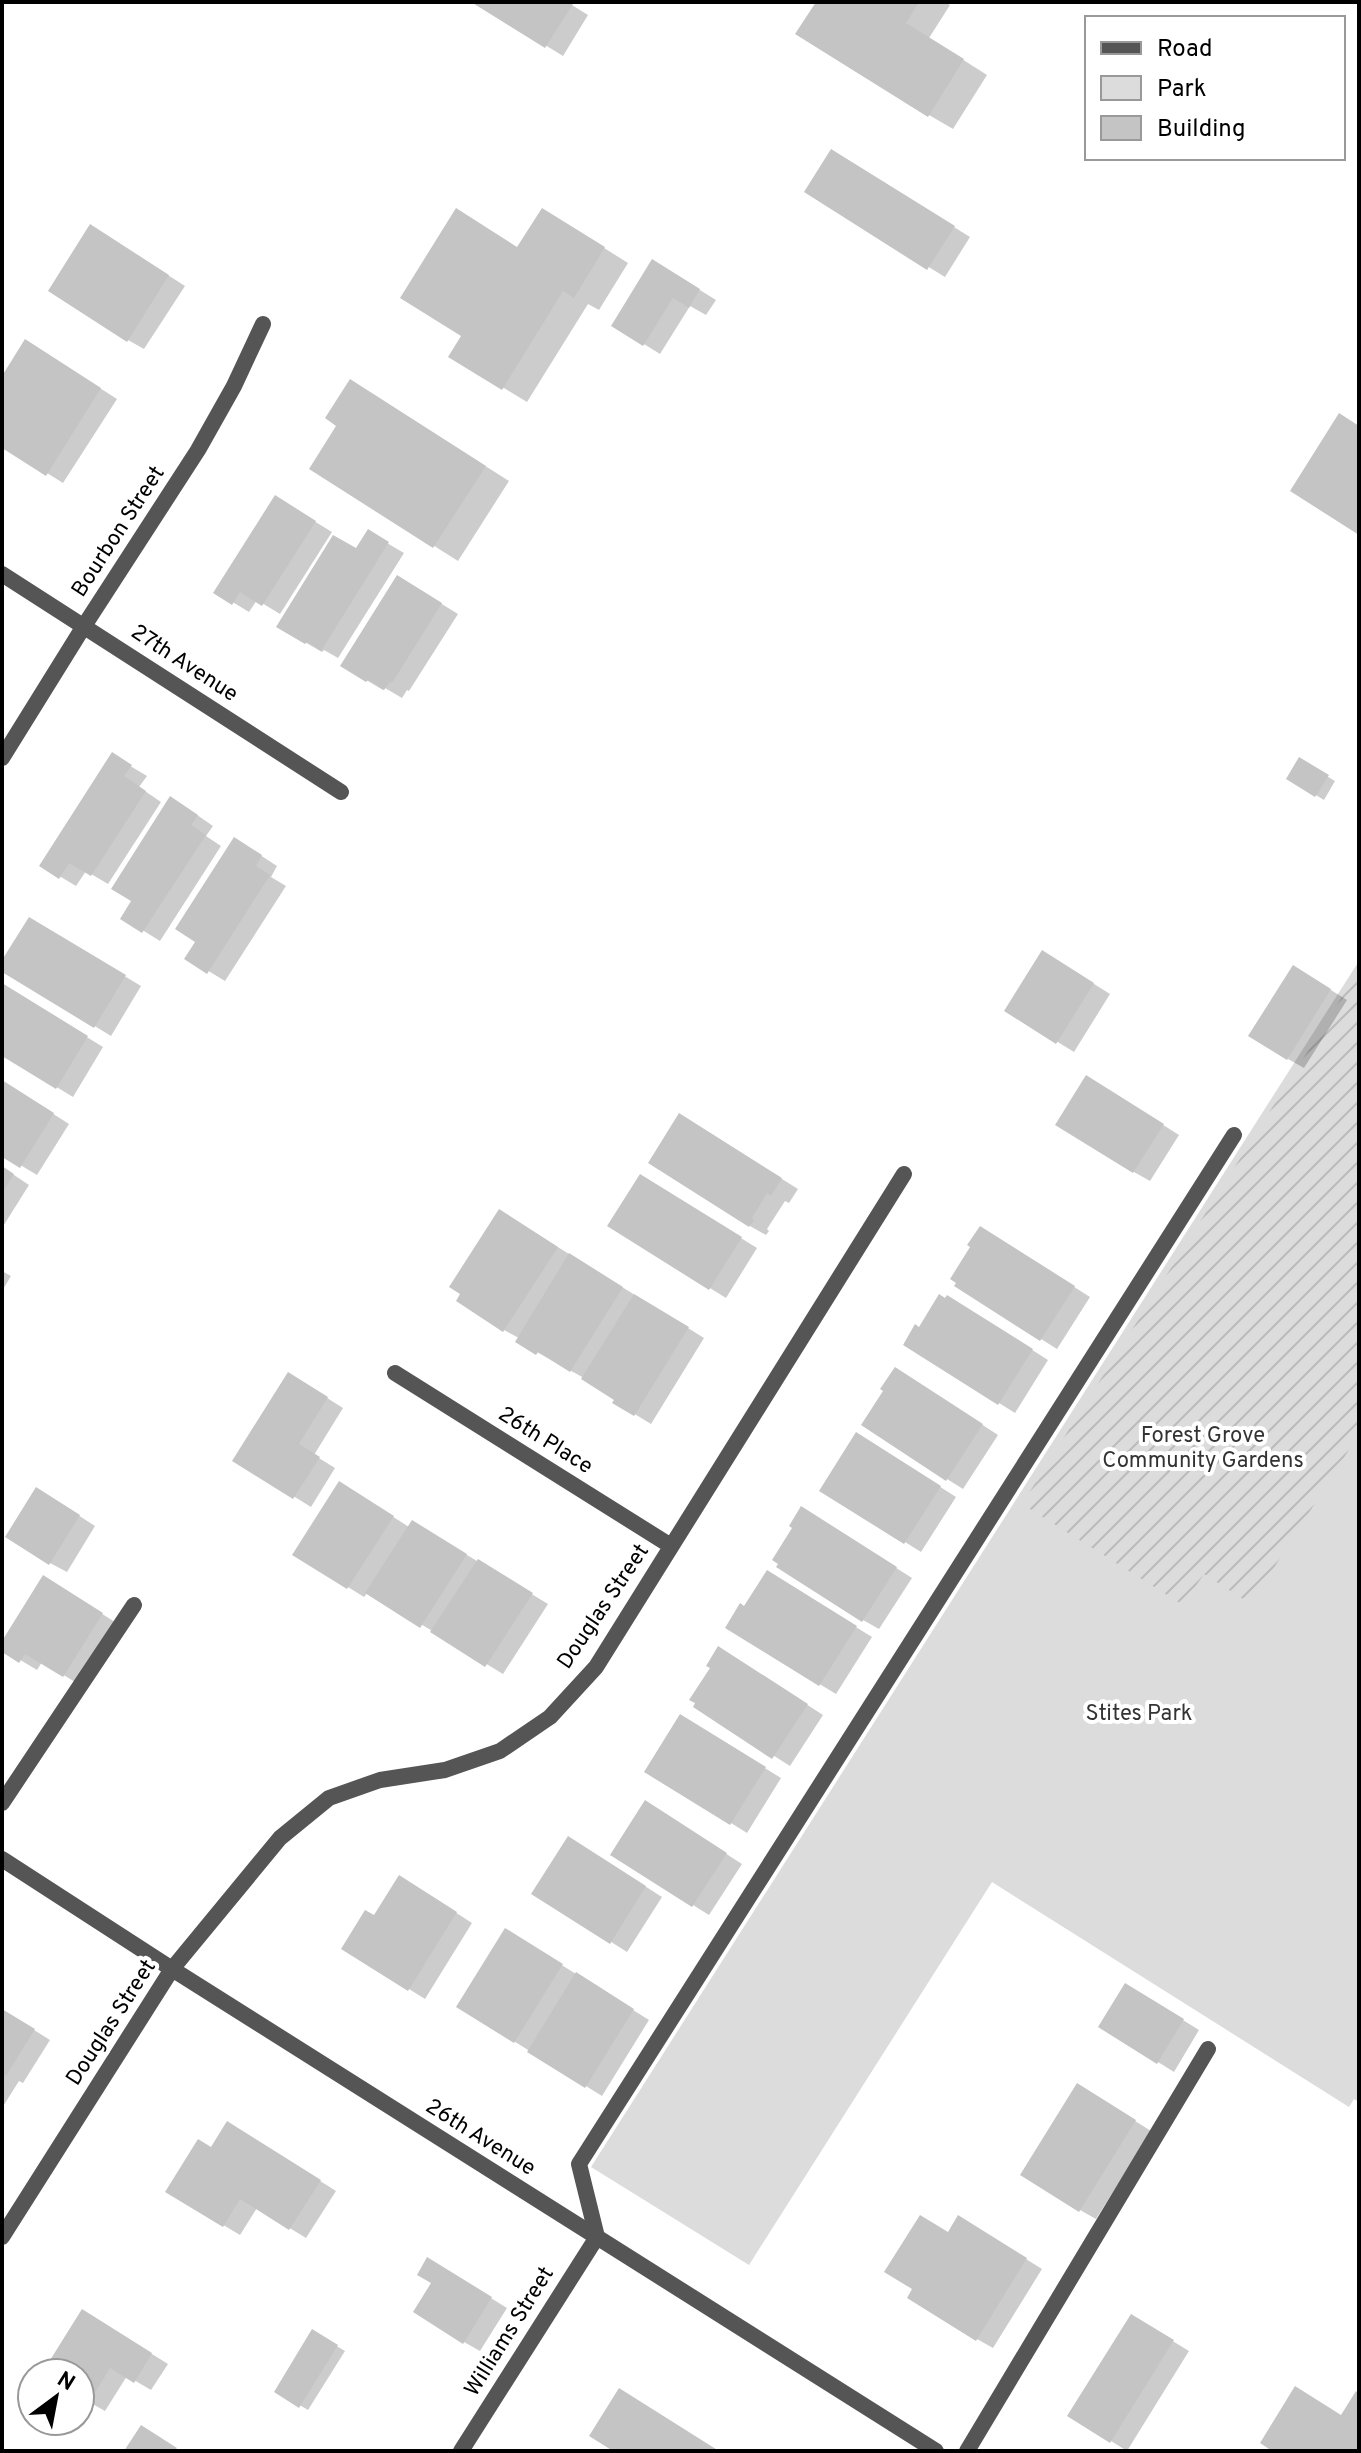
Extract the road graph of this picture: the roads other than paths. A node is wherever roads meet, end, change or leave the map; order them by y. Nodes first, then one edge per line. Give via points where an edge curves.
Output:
1 (263, 324) dead end
2 (2, 574) edge
3 (84, 626) junction
4 (2, 758) edge
5 (341, 792) dead end
6 (1234, 1135) dead end
7 (904, 1174) dead end
8 (395, 1373) dead end
9 (671, 1546) junction
10 (134, 1605) dead end
11 (2, 1803) edge
12 (2, 1859) edge
13 (172, 1969) junction
14 (1208, 2049) dead end
15 (2, 2237) edge
16 (597, 2237) junction
17 (461, 2451) edge
18 (936, 2451) edge
19 (967, 2451) edge

1 - 3 street, Bourbon Street via 198,450
2 - 3 street, 27th Avenue
3 - 4 street, Bourbon Street
3 - 5 street, 27th Avenue
6 - 16 street via 579,2164
7 - 9 street, Douglas Street
8 - 9 street, 26th Place
9 - 13 street, Douglas Street via 596,1667 550,1717 500,1751 329,1798 280,1838
10 - 11 street
12 - 13 street, 26th Avenue
13 - 15 street, Douglas Street
13 - 16 street, 26th Avenue
14 - 19 street
16 - 17 street, Williams Street
16 - 18 street, 26th Avenue

